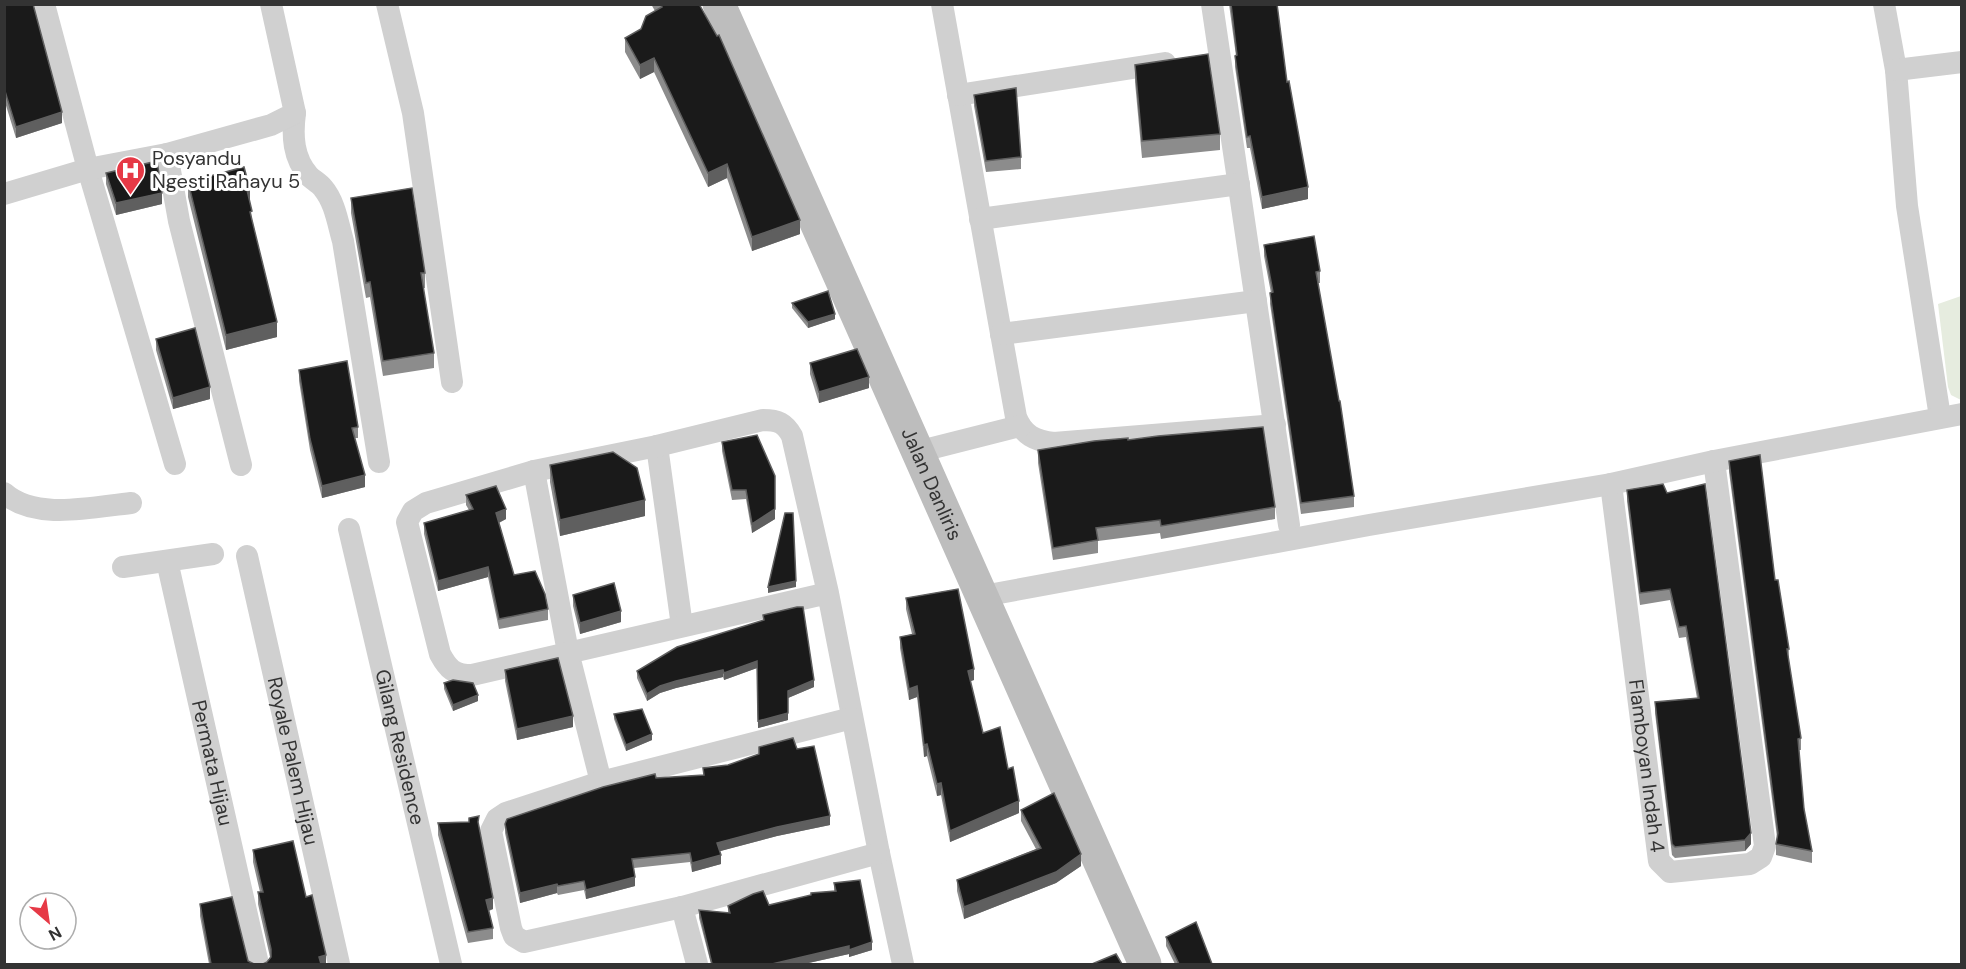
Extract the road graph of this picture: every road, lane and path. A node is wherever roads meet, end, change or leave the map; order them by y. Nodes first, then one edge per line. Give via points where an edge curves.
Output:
1 (44, 4) edge
2 (270, 4) edge
3 (387, 4) edge
4 (719, 4) edge
5 (942, 4) edge
6 (1212, 4) edge
7 (1884, 4) edge
8 (1220, 55) junction
9 (1962, 62) edge
10 (1896, 70) junction
11 (958, 95) junction
12 (295, 113) junction
13 (167, 154) junction
14 (88, 169) junction
15 (1239, 183) junction
16 (4, 194) edge
17 (980, 219) junction
18 (1256, 301) junction
19 (1001, 334) junction
20 (452, 382) dead end
21 (1951, 415) edge
22 (1275, 425) junction
23 (1020, 426) junction
24 (657, 446) junction
25 (917, 452) junction
26 (1714, 461) junction
27 (379, 462) dead end
28 (175, 464) dead end
29 (241, 465) dead end
30 (534, 471) junction
31 (1611, 484) junction
32 (4, 493) edge
33 (131, 503) dead end
34 (1289, 525) dead end
35 (349, 529) dead end
36 (213, 554) dead end
37 (247, 556) dead end
38 (167, 561) junction
39 (123, 567) dead end
40 (828, 593) junction
41 (983, 596) junction
42 (682, 626) junction
43 (568, 652) junction
44 (852, 718) junction
45 (601, 782) junction
46 (879, 854) junction
47 (682, 907) junction
48 (258, 964) edge
49 (339, 964) edge
50 (451, 964) edge
51 (697, 964) edge
52 (903, 964) edge
53 (1145, 964) edge

1 - 14 street
2 - 12 street
3 - 20 street via 413,113
4 - 25 street, Jalan Danliris
5 - 11 street
6 - 8 street
7 - 10 street
8 - 11 street
8 - 15 street
9 - 10 street
10 - 21 street via 1907,206
11 - 17 street
12 - 13 street via 271,125
12 - 27 street via 295,150 308,175 324,188 343,241
13 - 14 street
13 - 29 street via 179,221
14 - 16 street
14 - 28 street
15 - 17 street
15 - 18 street
17 - 19 street
18 - 19 street
18 - 22 street
19 - 23 street
21 - 26 street
22 - 23 street via 1054,443 1040,442
22 - 34 street
23 - 25 street
24 - 30 street
24 - 40 street via 764,420 781,422 792,436
24 - 42 street
25 - 41 street, Jalan Danliris
26 - 31 street
26 - 31 street, Flamboyan Indah 4 via 1765,846 1761,857 1750,864 1670,872 1659,861
30 - 43 street
30 - 43 street via 426,502 413,511 407,522 440,654 452,671 472,675
31 - 41 street
32 - 33 street via 21,505 45,510
35 - 50 street, Gilang Residence
36 - 38 street
37 - 49 street, Royale Palem Hijau
38 - 39 street
38 - 48 street, Permata Hijau
40 - 42 street
40 - 44 street
41 - 53 street, Jalan Danliris
42 - 43 street
43 - 45 street
44 - 45 street
44 - 46 street
45 - 47 street via 506,813 493,824 514,936 524,942
46 - 47 street
46 - 52 street
47 - 51 street

